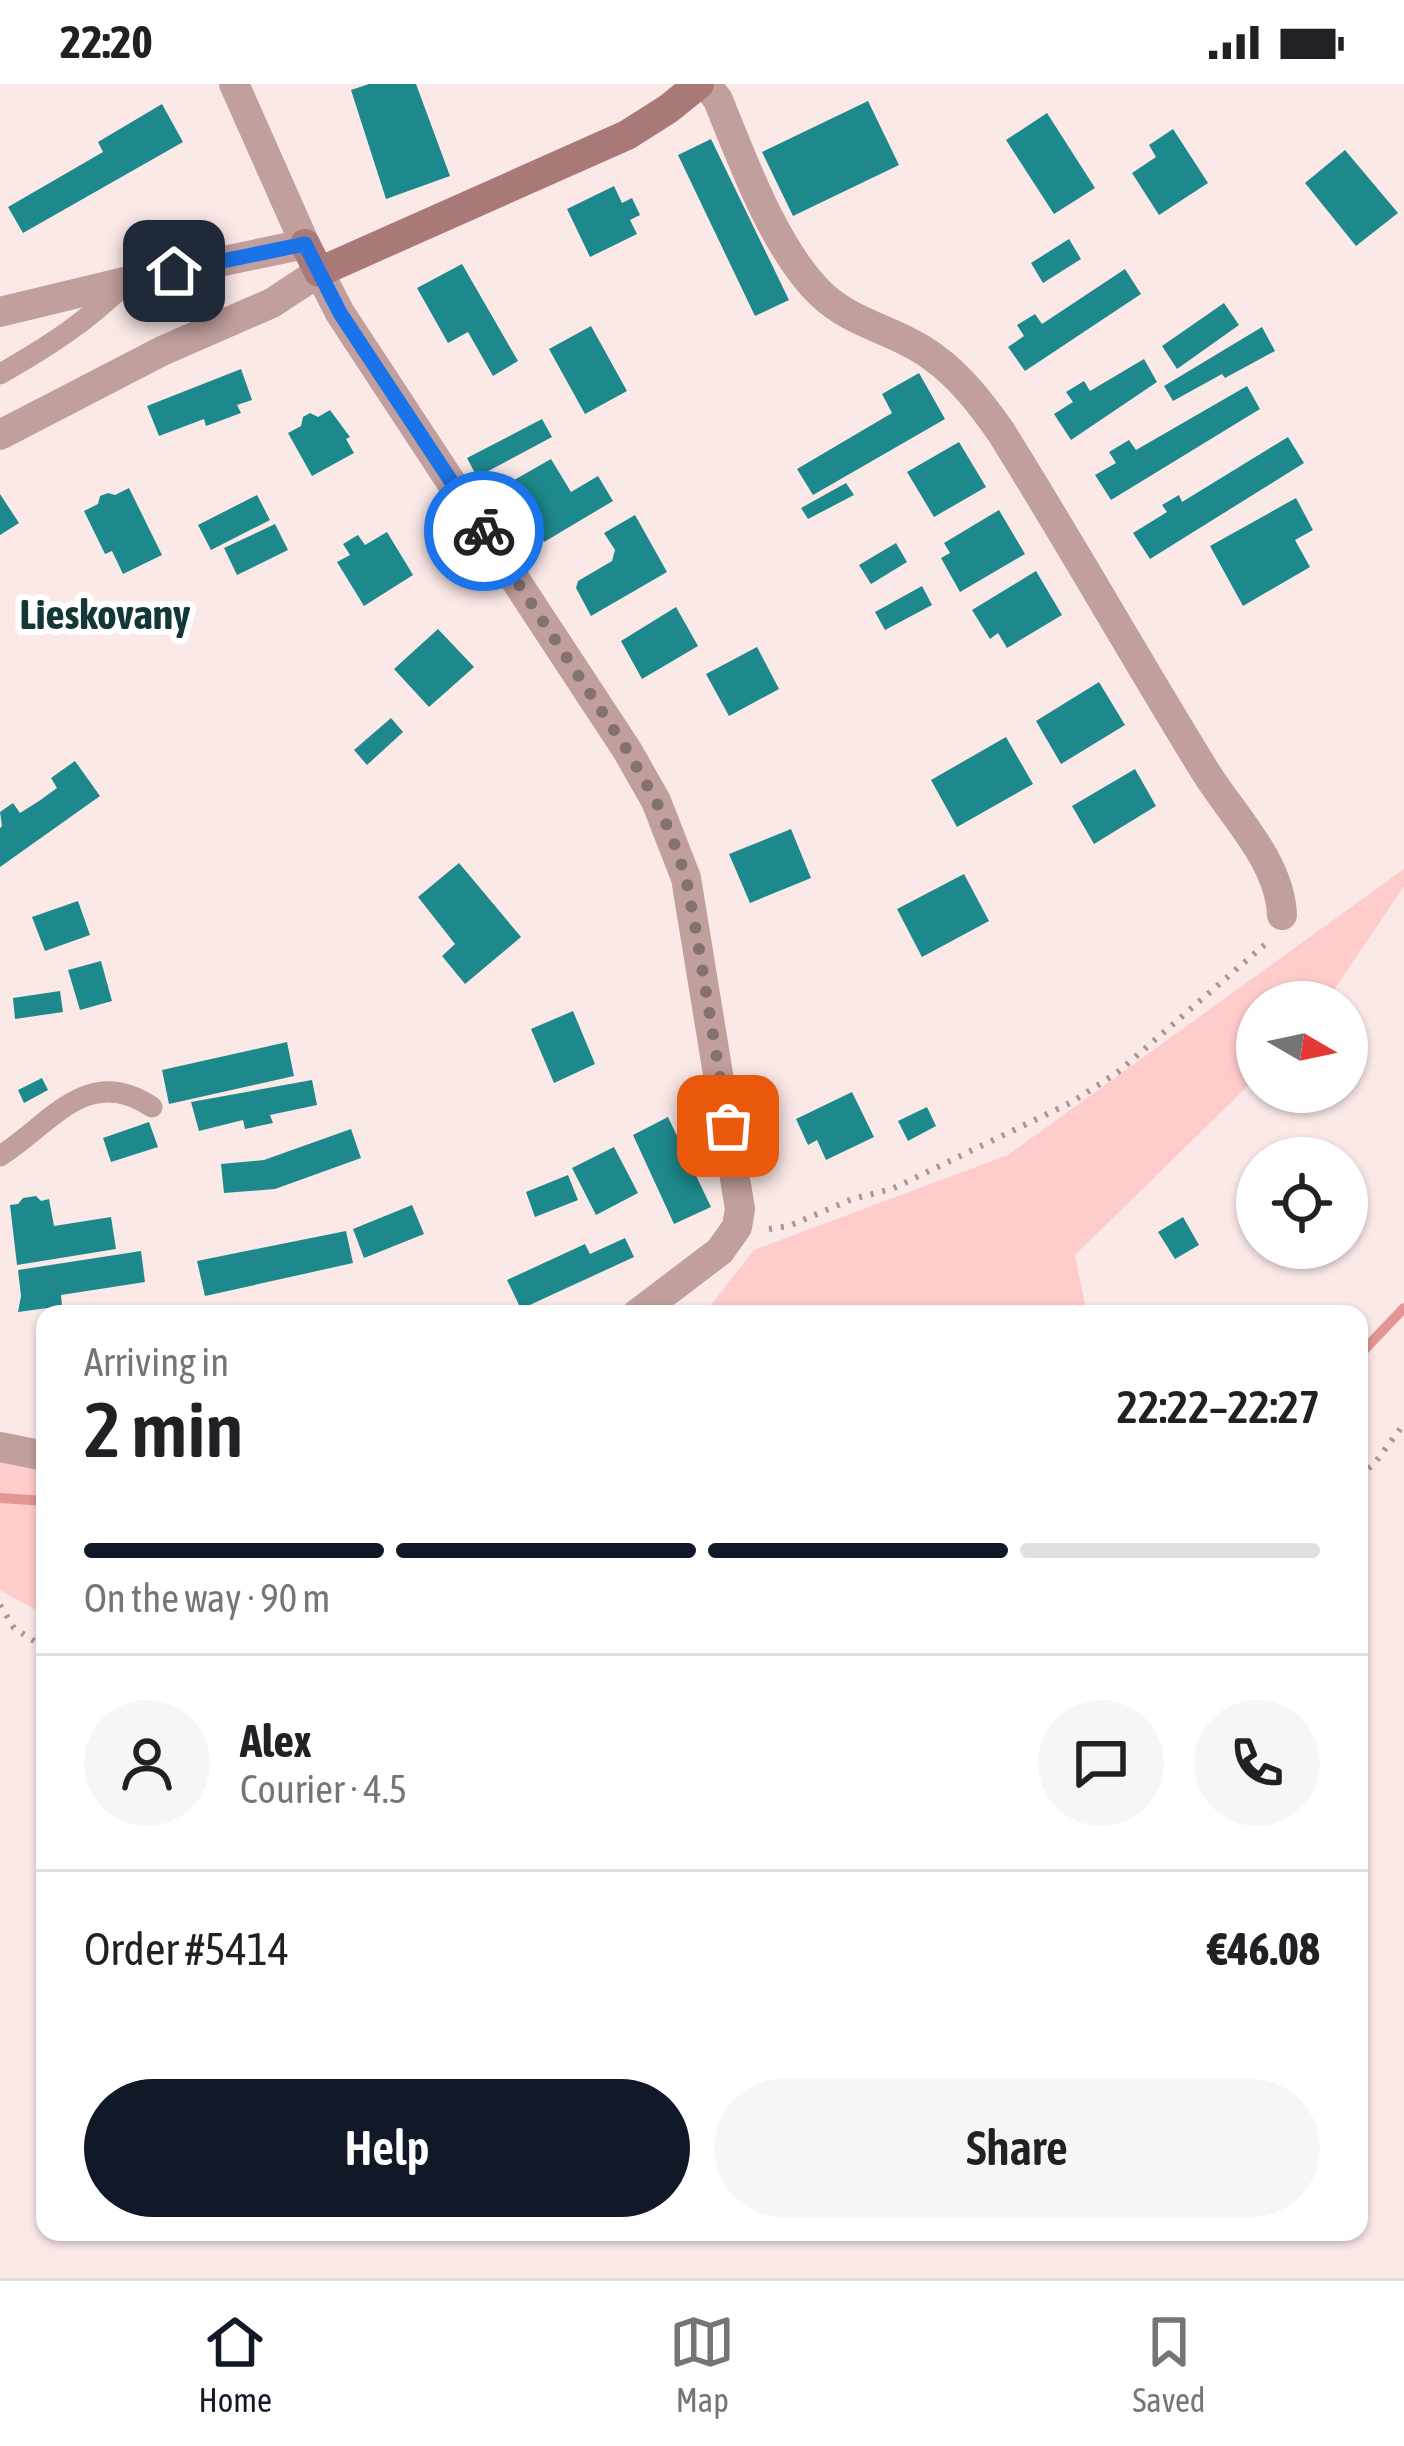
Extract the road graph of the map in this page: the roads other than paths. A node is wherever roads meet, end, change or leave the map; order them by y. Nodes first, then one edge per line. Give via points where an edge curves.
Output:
1 (234, 84) edge
2 (702, 84) edge
3 (312, 258) junction
4 (128, 281) junction
5 (0, 312) edge
6 (0, 374) edge
7 (0, 434) edge
8 (1282, 915) road end
9 (152, 1107) dead end
10 (0, 1156) edge
11 (650, 1305) edge
12 (0, 1447) edge
13 (36, 1454) edge

1 - 3 street
2 - 3 street via 627,135
2 - 8 street via 718,100 777,232 821,295 931,355 1001,432 1253,841
3 - 4 street
3 - 7 street via 272,303
3 - 11 street via 340,313 627,750 686,878 740,1193 737,1227 720,1251
4 - 5 street
4 - 6 lane via 58,341
9 - 10 lane via 117,1091 82,1097
12 - 13 street

